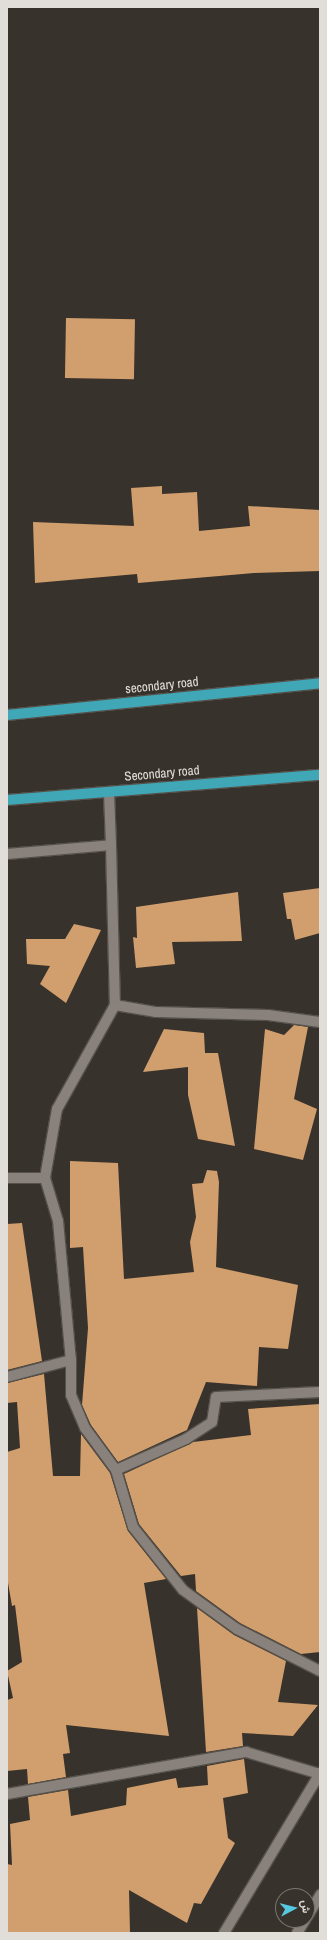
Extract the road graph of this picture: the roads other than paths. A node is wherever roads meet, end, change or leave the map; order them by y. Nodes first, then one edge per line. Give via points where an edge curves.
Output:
1 (320, 683) edge
2 (7, 716) edge
3 (320, 775) edge
4 (109, 792) junction
5 (7, 800) edge
6 (111, 844) junction
7 (7, 854) edge
8 (115, 1005) junction
9 (320, 1022) edge
10 (7, 1178) edge
11 (45, 1178) junction
12 (72, 1360) junction
13 (7, 1377) edge
14 (320, 1392) edge
15 (116, 1470) junction
16 (320, 1671) edge
17 (320, 1773) edge
18 (7, 1794) edge
19 (224, 1933) edge

1 - 2 main road, secondary road
3 - 4 main road, Secondary road
4 - 5 main road, Secondary road
4 - 6 street
6 - 7 street
6 - 8 street
8 - 9 street via 156,1012 268,1015
8 - 11 street via 58,1109
10 - 11 street
11 - 12 street via 58,1221
12 - 13 street
12 - 15 street via 71,1395 85,1428
14 - 15 street via 216,1397 212,1422 186,1439
15 - 16 street via 134,1527 183,1590 237,1629
17 - 18 street via 246,1752
17 - 19 street

